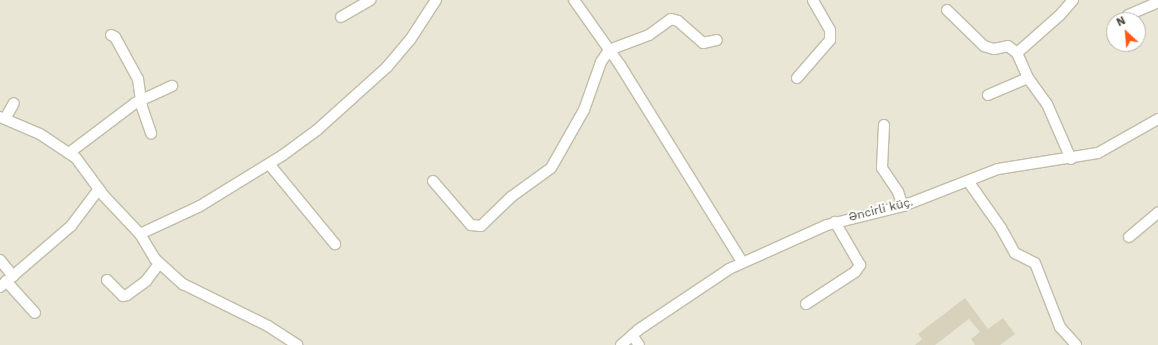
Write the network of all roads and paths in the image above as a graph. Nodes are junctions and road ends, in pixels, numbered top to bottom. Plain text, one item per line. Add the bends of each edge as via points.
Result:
1 (371, 0) edge
2 (436, 0) edge
3 (574, 0) edge
4 (813, 0) edge
5 (1073, 0) edge
6 (1158, 2) edge
7 (947, 10) dead end
8 (1135, 12) edge
9 (341, 17) dead end
10 (111, 35) dead end
11 (717, 40) dead end
12 (609, 50) junction
13 (1017, 53) junction
14 (797, 78) dead end
15 (1028, 78) junction
16 (172, 86) dead end
17 (988, 95) dead end
18 (142, 99) junction
19 (14, 103) dead end
20 (3, 118) edge
21 (1158, 119) edge
22 (884, 125) dead end
23 (151, 133) dead end
24 (69, 153) junction
25 (1071, 159) junction
26 (269, 164) junction
27 (434, 181) dead end
28 (968, 181) junction
29 (99, 189) junction
30 (903, 206) junction
31 (1158, 212) edge
32 (835, 222) junction
33 (140, 234) junction
34 (1129, 237) dead end
35 (335, 244) dead end
36 (0, 260) edge
37 (742, 262) junction
38 (159, 264) junction
39 (107, 280) dead end
40 (6, 281) edge
41 (806, 304) dead end
42 (35, 313) dead end
43 (632, 335) junction
44 (297, 345) edge
45 (621, 345) edge
46 (639, 345) edge
47 (1076, 345) edge

1 - 9 street
2 - 26 street via 410,40 387,68 317,130
3 - 12 street
4 - 14 street via 830,30 830,40
5 - 13 street
6 - 8 street
7 - 13 street via 984,46 994,49 1008,46
10 - 18 street via 115,37 138,79
11 - 12 street via 703,44 678,20 671,19 650,35
12 - 27 street via 601,62 584,110 551,168 537,181 511,197 481,226 471,226
12 - 37 street
13 - 15 street
15 - 17 street
15 - 25 street via 1047,104
16 - 18 street
18 - 23 street via 142,107
18 - 24 street
19 - 20 street
20 - 24 street via 40,134
21 - 25 street, Əncirli küç. via 1104,151
22 - 30 street via 882,168 898,192
24 - 29 street via 88,172
25 - 28 street, Əncirli küç. via 998,169
26 - 33 street via 200,206
26 - 35 street
28 - 30 street, Əncirli küç.
28 - 47 street via 1015,253 1035,263 1060,328
29 - 33 street
29 - 40 street via 71,226
30 - 32 street, Əncirli küç.
31 - 34 street
32 - 37 street, Əncirli küç.
32 - 41 street via 860,265 855,272
33 - 38 street
36 - 40 street
37 - 43 street, Əncirli küç.
38 - 39 street via 146,281 127,295 123,296
38 - 44 street via 190,288 268,326
40 - 42 street
43 - 45 street, Əncirli küç.
43 - 46 street

